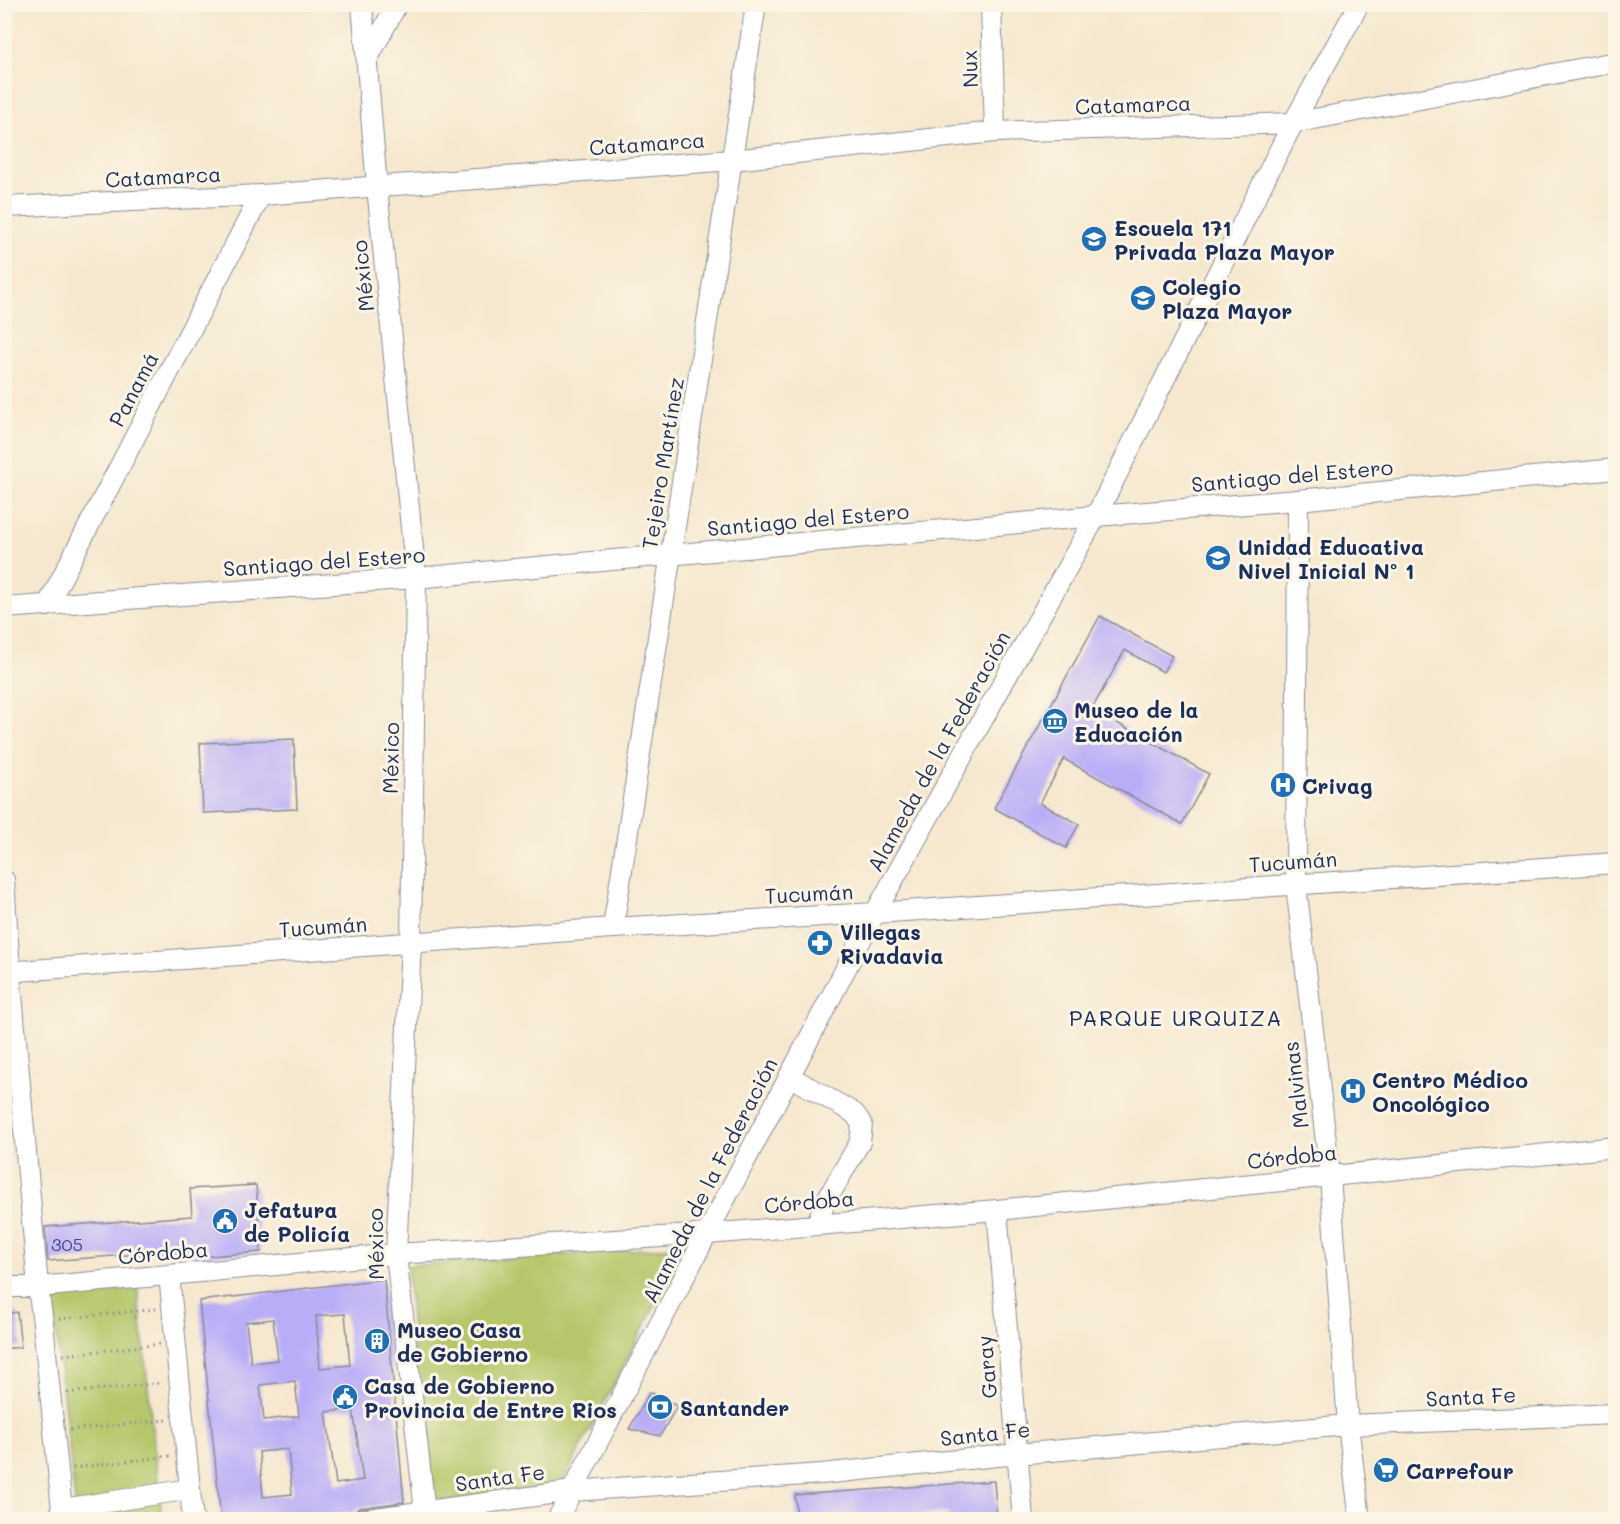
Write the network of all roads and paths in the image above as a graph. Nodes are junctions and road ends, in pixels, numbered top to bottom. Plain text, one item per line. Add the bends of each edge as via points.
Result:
1 (362, 4) edge
2 (398, 4) edge
3 (756, 4) edge
4 (992, 4) edge
5 (1359, 4) edge
6 (368, 58) junction
7 (1616, 62) edge
8 (1293, 123) junction
9 (995, 132) junction
10 (732, 160) junction
11 (377, 187) junction
12 (261, 195) junction
13 (4, 207) edge
14 (1616, 469) edge
15 (1298, 500) junction
16 (1096, 516) junction
17 (672, 555) junction
18 (416, 578) junction
19 (47, 606) junction
20 (4, 608) edge
21 (1616, 863) edge
22 (4, 880) edge
23 (1296, 885) junction
24 (875, 913) junction
25 (613, 928) junction
26 (411, 944) junction
27 (7, 972) edge
28 (789, 1076) junction
29 (1616, 1147) edge
30 (1330, 1176) junction
31 (997, 1210) junction
32 (816, 1225) junction
33 (708, 1234) junction
34 (396, 1254) junction
35 (169, 1275) junction
36 (4, 1287) edge
37 (38, 1287) junction
38 (172, 1307) junction
39 (43, 1323) junction
40 (176, 1343) junction
41 (47, 1358) junction
42 (179, 1381) junction
43 (51, 1396) junction
44 (1616, 1414) edge
45 (183, 1419) junction
46 (1347, 1425) junction
47 (53, 1434) junction
48 (186, 1454) junction
49 (1017, 1454) junction
50 (59, 1472) junction
51 (190, 1489) junction
52 (572, 1491) junction
53 (425, 1512) junction
54 (63, 1514) edge
55 (193, 1520) edge
56 (361, 1520) edge
57 (557, 1520) edge
58 (1023, 1520) edge
59 (1360, 1520) edge

1 - 6 street, México
2 - 6 street
3 - 10 street, Tejeiro Martínez
4 - 9 street, Nux
5 - 8 street, Alameda de la Federación
6 - 11 street, México
7 - 8 street, Catamarca
8 - 9 street, Catamarca
8 - 16 street, Alameda de la Federación
9 - 10 street, Catamarca
10 - 11 street, Catamarca
10 - 17 street, Tejeiro Martínez
11 - 12 street, Catamarca
11 - 18 street, México
12 - 13 street, Catamarca
12 - 19 street, Panamá
14 - 15 street, Santiago del Estero
15 - 16 street, Santiago del Estero
15 - 23 street, Malvinas
16 - 17 street, Santiago del Estero
16 - 24 street, Alameda de la Federación
17 - 18 street, Santiago del Estero
17 - 25 street, Tejeiro Martínez
18 - 19 street, Santiago del Estero
18 - 26 street, México
19 - 20 street, Santiago del Estero
21 - 23 street, Tucumán
22 - 27 street
23 - 24 street, Tucumán
23 - 30 street, Malvinas
24 - 25 street, Tucumán
24 - 28 street, Alameda de la Federación
25 - 26 street, Tucumán
26 - 27 street, Tucumán
26 - 34 street, México
27 - 37 street
28 - 32 street via 854,1113 862,1124 860,1142
28 - 33 street, Alameda de la Federación
29 - 30 street, Córdoba
30 - 31 street, Córdoba
30 - 46 street, Malvinas
31 - 32 street, Córdoba
31 - 49 street, Garay
32 - 33 street, Córdoba
33 - 34 street, Córdoba
33 - 52 street, Alameda de la Federación
34 - 35 street, Córdoba
34 - 53 street, México
35 - 37 street, Córdoba
35 - 38 street
36 - 37 street, Córdoba
37 - 39 street
38 - 39 path
38 - 40 street
39 - 41 street
40 - 41 path
40 - 42 street
41 - 43 street
42 - 43 path
42 - 45 street
43 - 47 street
44 - 46 street, Santa Fe
45 - 47 path
45 - 48 street
46 - 49 street, Santa Fe
46 - 59 street, Malvinas
47 - 50 street
48 - 50 path
48 - 51 street
49 - 52 street, Santa Fe via 821,1474
49 - 58 street, Garay
50 - 54 street
51 - 54 street
51 - 55 street
52 - 53 street, Santa Fe
52 - 57 street, Alameda de la Federación
53 - 56 street, Santa Fe

